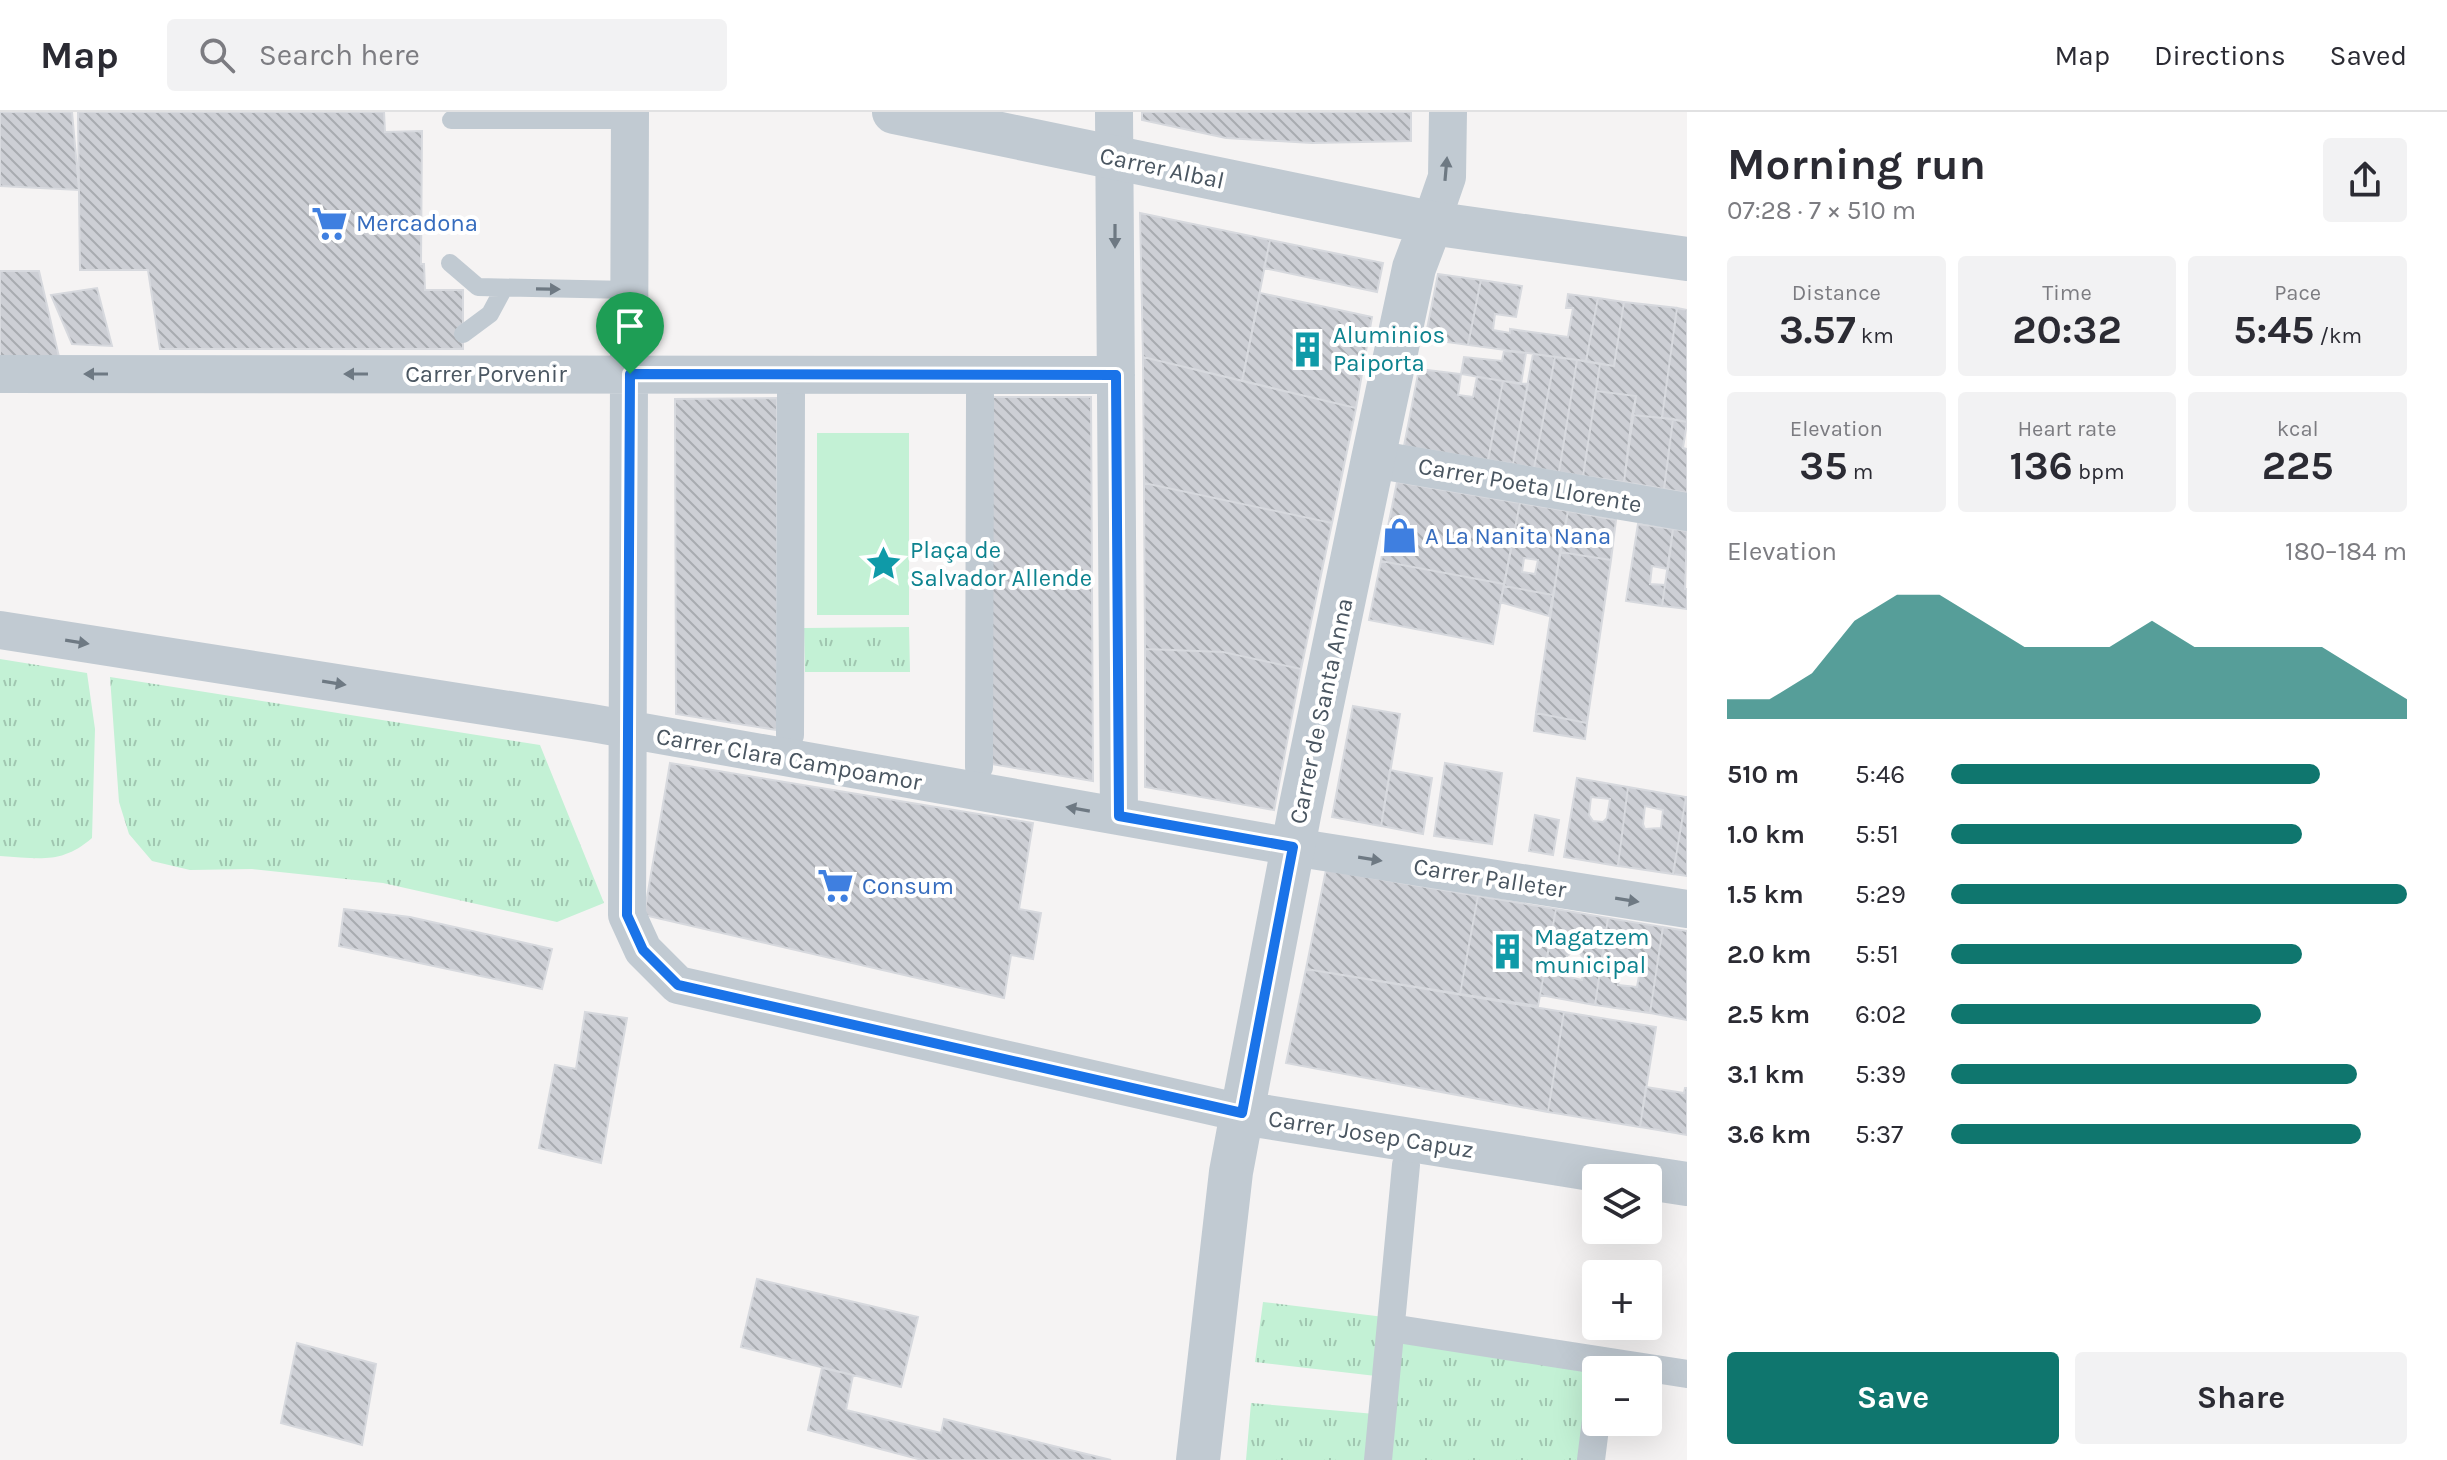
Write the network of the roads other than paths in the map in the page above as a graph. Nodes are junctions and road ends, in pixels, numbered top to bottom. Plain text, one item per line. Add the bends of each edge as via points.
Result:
1 (894, 112) edge
2 (1114, 112) edge
3 (1448, 112) edge
4 (509, 116) edge
5 (630, 116) edge
6 (451, 120) dead end
7 (1114, 158) junction
8 (1431, 223) junction
9 (1687, 259) edge
10 (450, 263) dead end
11 (504, 288) junction
12 (630, 290) junction
13 (463, 334) dead end
14 (0, 374) edge
15 (630, 374) junction
16 (1116, 375) junction
17 (791, 394) dead end
18 (980, 395) dead end
19 (1373, 459) junction
20 (1687, 512) edge
21 (0, 630) edge
22 (627, 730) junction
23 (790, 735) dead end
24 (979, 767) dead end
25 (1119, 816) junction
26 (1293, 847) junction
27 (1687, 909) edge
28 (1242, 1113) junction
29 (1406, 1165) dead end
30 (1582, 1168) edge
31 (1662, 1180) edge
32 (1687, 1184) edge
33 (1391, 1328) junction
34 (1582, 1361) edge
35 (1662, 1371) edge
36 (1687, 1374) edge
37 (1594, 1436) edge
38 (1198, 1460) edge
39 (1378, 1460) edge
40 (1591, 1460) edge

1 - 7 street, Carrer Albal
2 - 7 street
8 -> 3 street, Carrer de Santa Anna via 1447,177
4 - 5 lane
4 - 6 lane
5 - 12 street
7 - 8 street, Carrer Albal
7 -> 16 street
8 - 9 street, Carrer Albal
8 - 19 street, Carrer de Santa Anna via 1414,268
10 - 11 lane via 478,287
11 -> 12 lane
11 - 13 lane via 490,314
12 - 15 street
15 -> 14 street, Carrer Porvenir
15 - 16 street, Carrer Porvenir
15 - 22 street
16 - 25 street
17 - 23 street
18 - 24 street
19 - 20 street, Carrer Poeta Llorente
19 - 26 street, Carrer de Santa Anna
21 -> 22 street, Carrer Clara Campoamor
25 -> 22 street, Carrer Clara Campoamor
22 - 28 street, Carrer Josep Capuz via 627,915 643,950 678,985
25 - 26 street, Carrer Clara Campoamor
26 -> 27 street, Carrer Palleter
26 - 28 street, Carrer de Santa Anna
28 - 30 street, Carrer Josep Capuz
28 - 38 street, Carrer de Santa Anna
29 - 33 street
31 - 32 street, Carrer Josep Capuz
33 - 34 street
33 - 39 street
35 - 36 street
37 - 40 street

